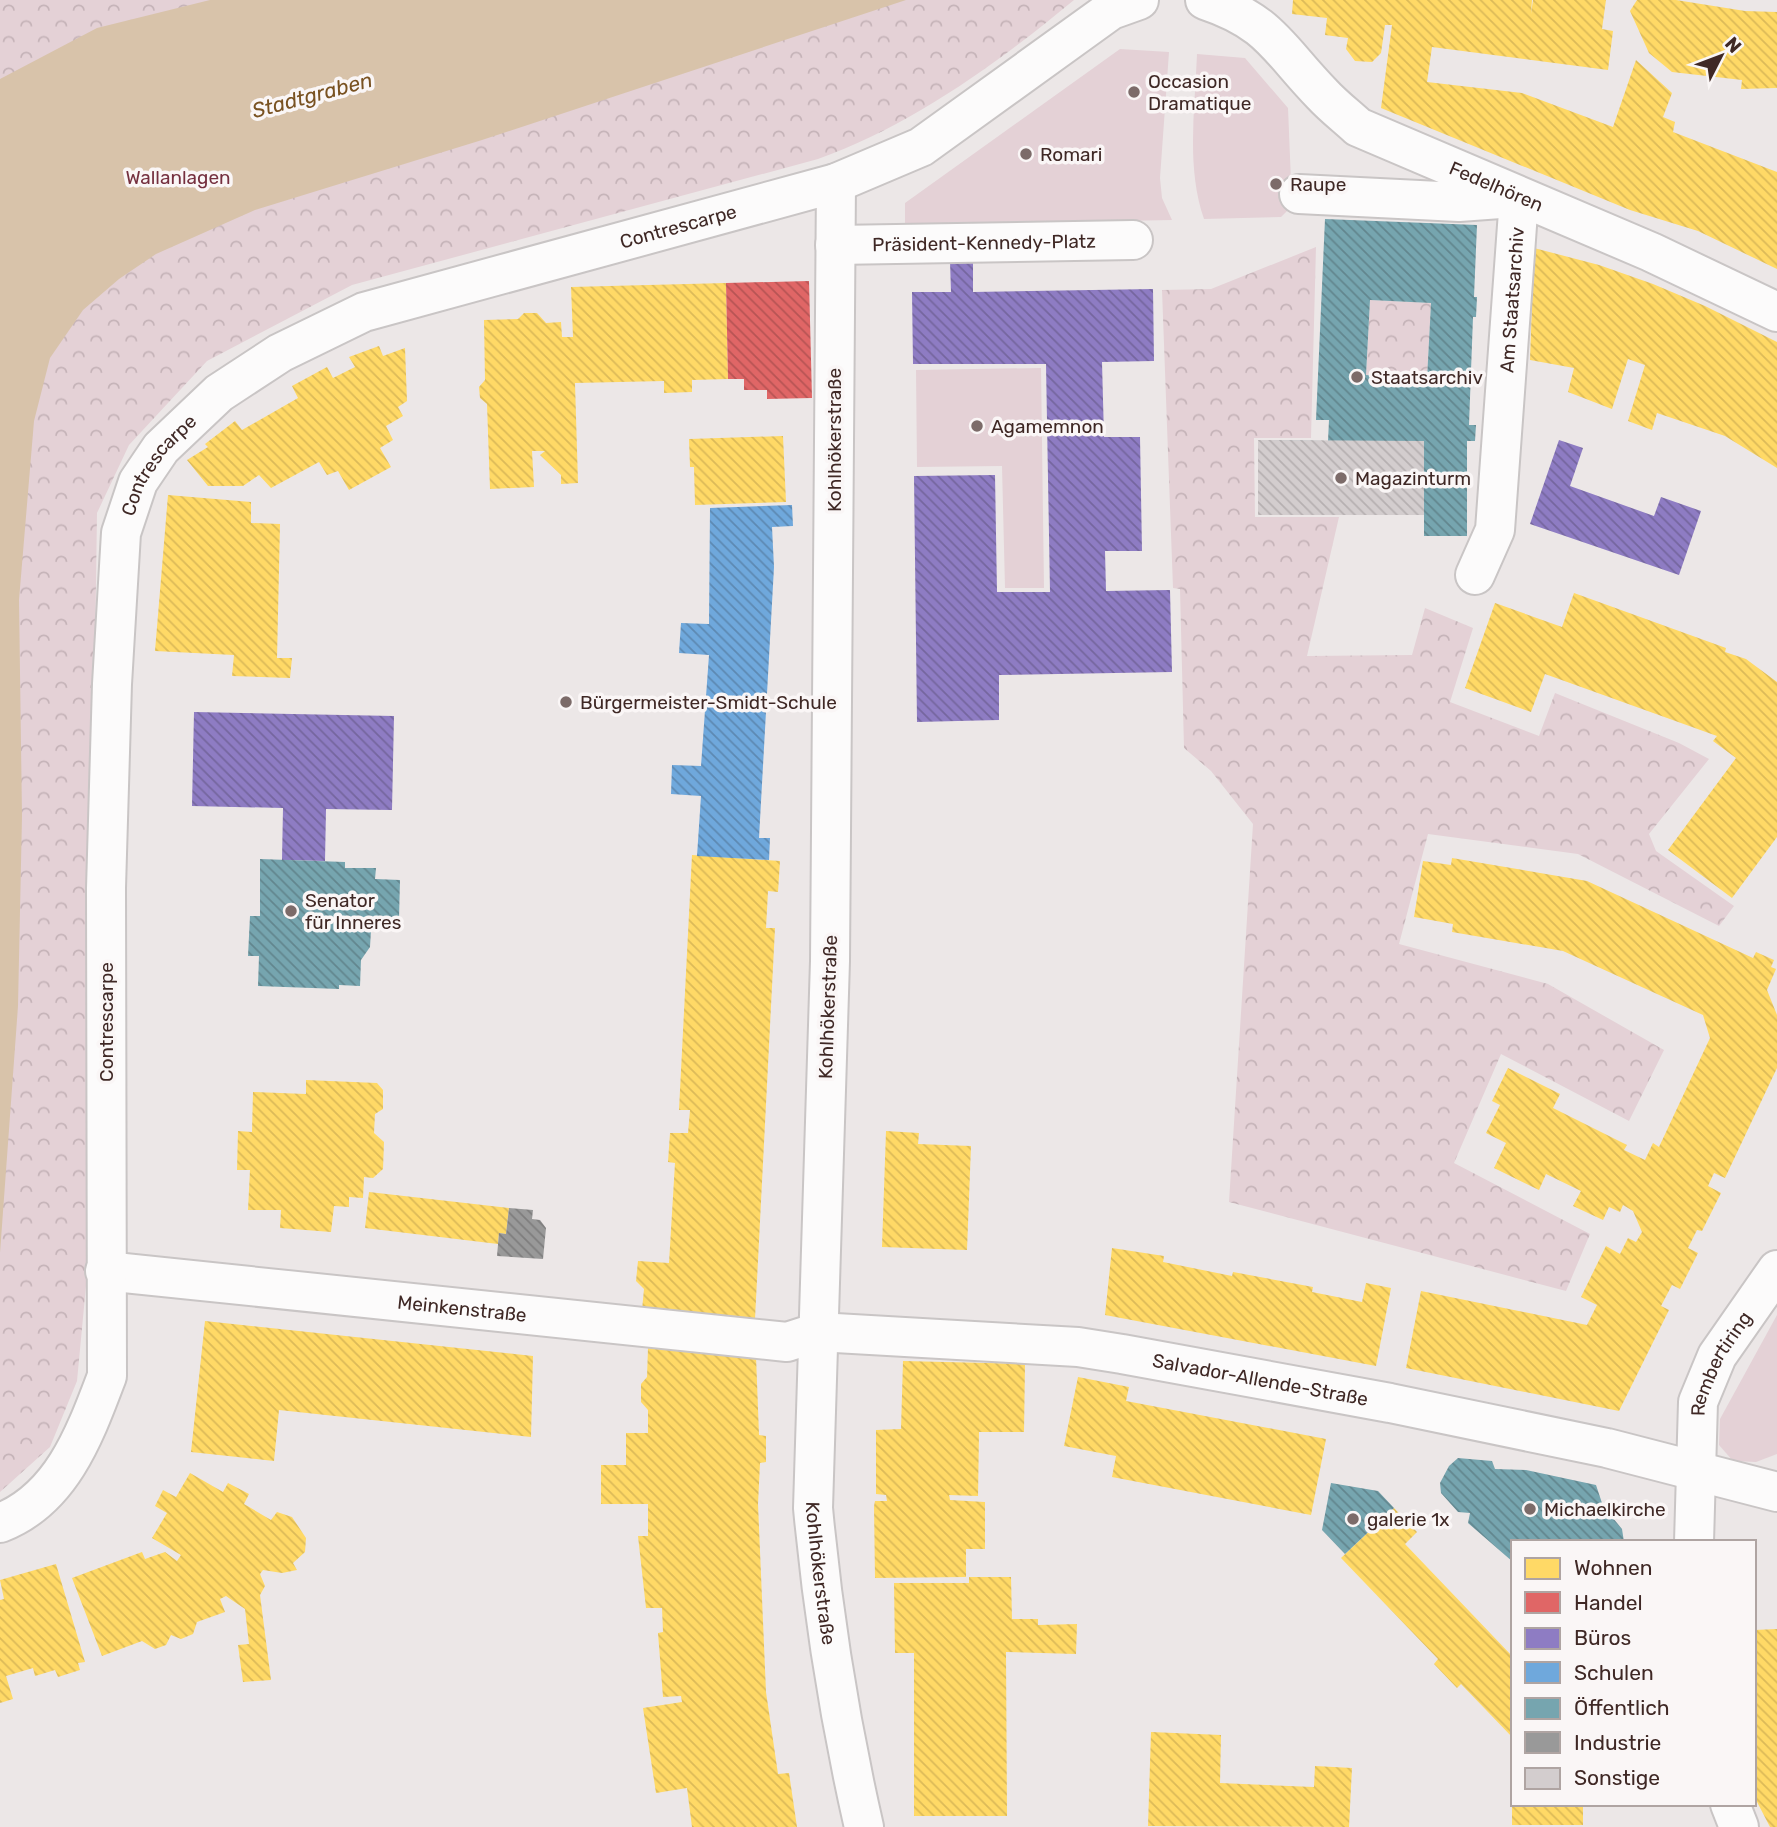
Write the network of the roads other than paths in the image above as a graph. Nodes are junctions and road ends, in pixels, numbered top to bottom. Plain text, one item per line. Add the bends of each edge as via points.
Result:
1 (1139, 0) edge
2 (1205, 0) edge
3 (1248, 8) edge
4 (836, 183) junction
5 (1299, 194) dead end
6 (1519, 198) junction
7 (1133, 240) dead end
8 (835, 245) junction
9 (1777, 312) edge
10 (1475, 575) dead end
11 (1777, 1270) edge
12 (105, 1271) junction
13 (818, 1332) junction
14 (1696, 1471) junction
15 (1777, 1492) edge
16 (0, 1522) edge
17 (1694, 1540) edge
18 (1731, 1806) edge
19 (864, 1827) edge
20 (1739, 1827) edge

1 - 4 street, Contrescarpe via 1111,10 921,147
2 - 3 street
3 - 6 street, Fedelhören via 1322,94 1358,127
4 - 8 street, Kohlhökerstraße
4 - 12 street, Contrescarpe via 364,312 280,353 219,393 161,448 138,482 121,533 111,684
5 - 6 street, Am Staatsarchiv via 1459,202
6 - 9 street, Fedelhören via 1651,252
6 - 10 street, Am Staatsarchiv via 1495,530
7 - 8 street, Präsident-Kennedy-Platz
8 - 13 street, Kohlhökerstraße via 834,720
11 - 14 street, Rembertiring via 1717,1356 1698,1402
12 - 13 street, Meinkenstraße via 787,1342
12 - 16 street, Contrescarpe via 107,1377 82,1442 45,1495
13 - 14 street, Salvador-Allende-Straße via 1077,1347 1122,1354 1414,1408
13 - 19 street, Kohlhökerstraße via 813,1508 849,1759
14 - 15 street, Salvador-Allende-Straße
14 - 17 street, Rembertiring
18 - 20 street

